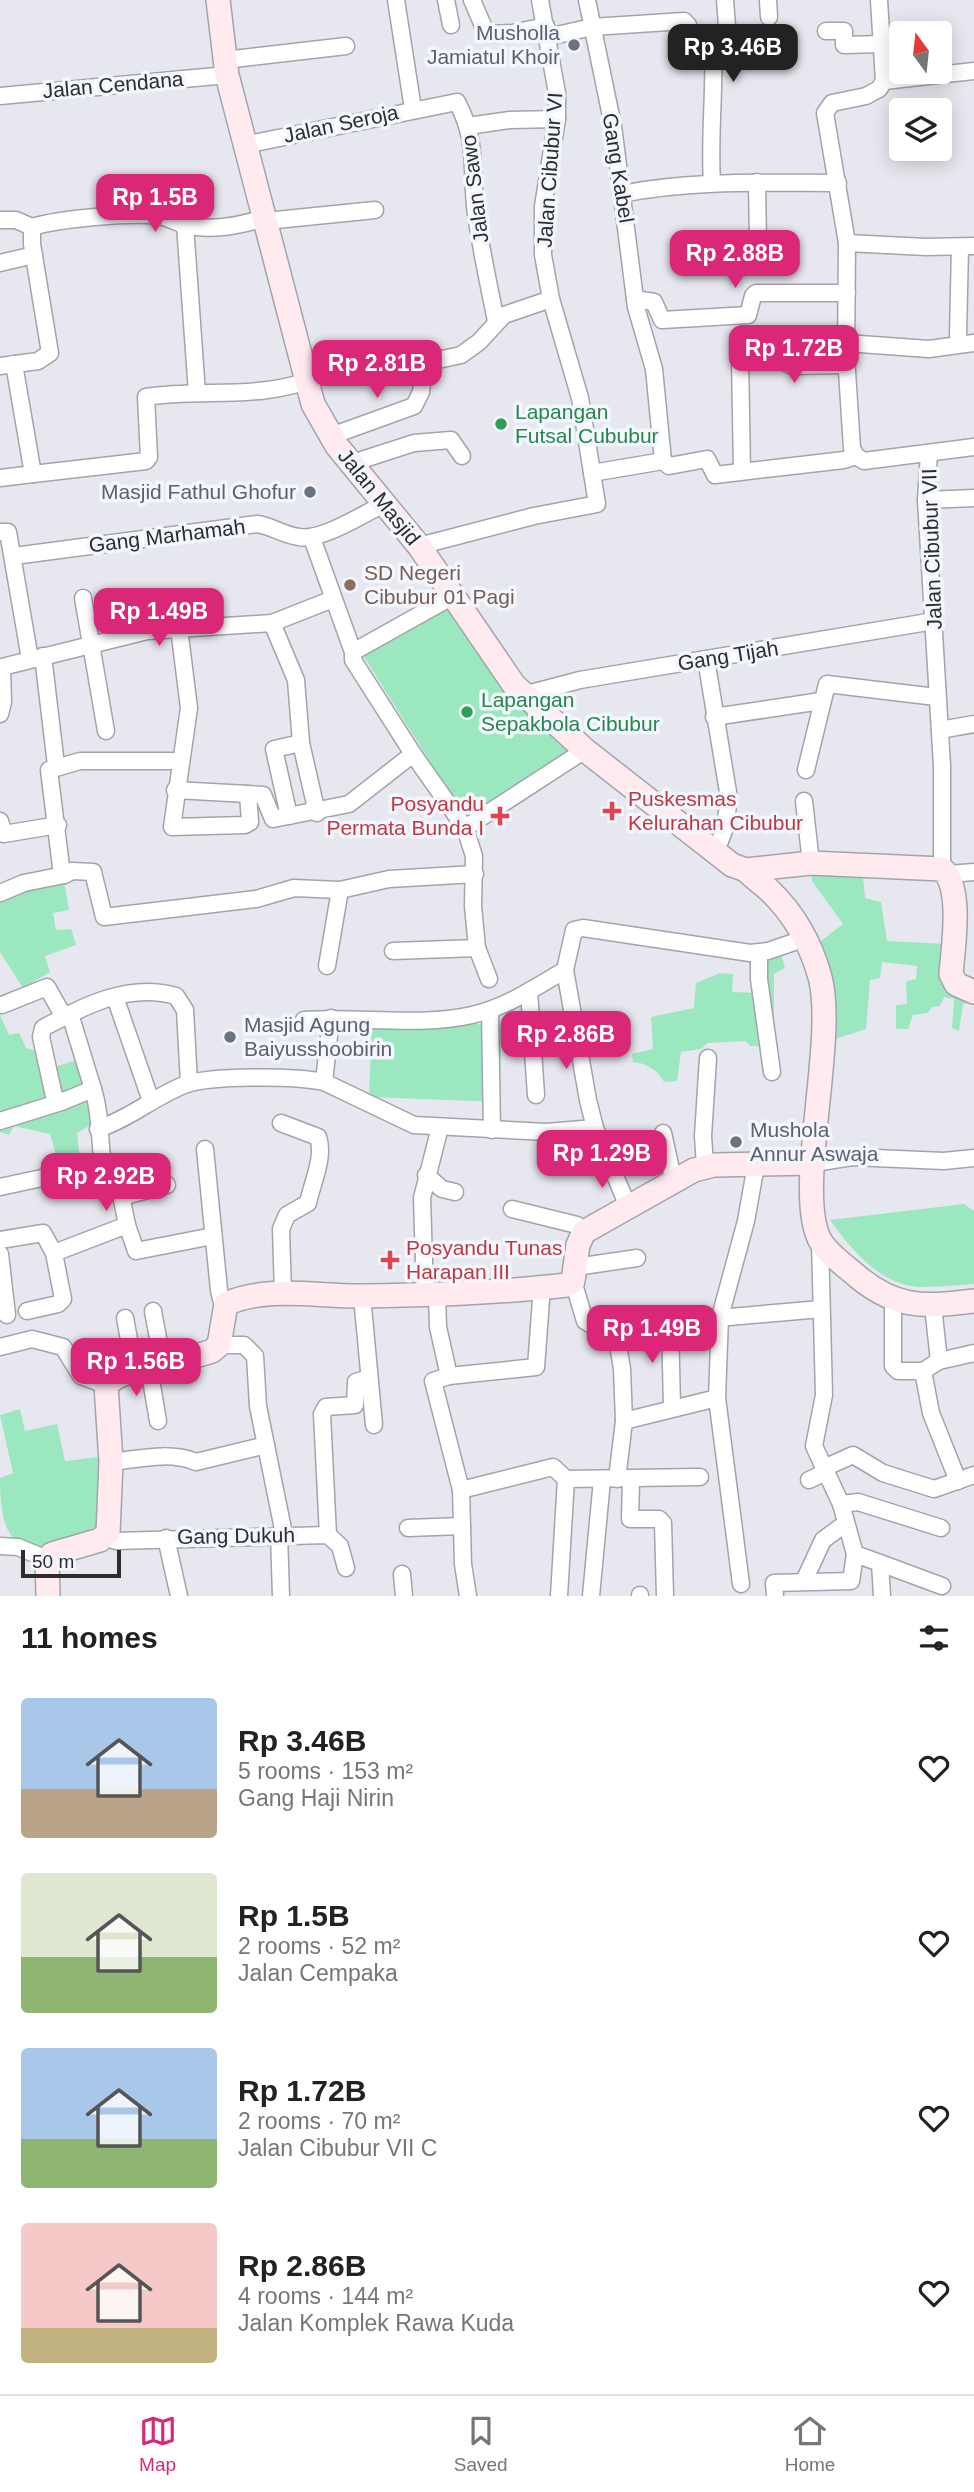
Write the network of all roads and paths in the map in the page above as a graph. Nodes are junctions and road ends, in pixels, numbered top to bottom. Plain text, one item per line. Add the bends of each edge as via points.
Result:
1 (218, 0) edge
2 (396, 0) edge
3 (465, 0) edge
4 (472, 0) edge
5 (540, 0) edge
6 (587, 0) edge
7 (725, 0) edge
8 (768, 0) edge
9 (879, 0) edge
10 (446, 2) edge
11 (769, 17) dead end
12 (451, 25) dead end
13 (592, 27) junction
14 (547, 31) junction
15 (826, 31) dead end
16 (881, 44) junction
17 (346, 46) dead end
18 (713, 46) junction
19 (226, 68) junction
20 (974, 71) edge
21 (884, 81) junction
22 (0, 96) edge
23 (413, 109) junction
24 (557, 119) junction
25 (468, 126) junction
26 (244, 145) junction
27 (757, 182) junction
28 (712, 183) junction
29 (838, 183) junction
30 (621, 194) junction
31 (375, 210) dead end
32 (0, 220) edge
33 (265, 220) junction
34 (184, 225) junction
35 (32, 227) junction
36 (848, 243) junction
37 (758, 246) dead end
38 (967, 247) edge
39 (34, 255) junction
40 (0, 263) edge
41 (847, 293) junction
42 (551, 299) junction
43 (635, 299) junction
44 (496, 321) junction
45 (958, 335) dead end
46 (846, 343) junction
47 (974, 343) edge
48 (424, 363) junction
49 (7, 365) edge
50 (846, 365) junction
51 (306, 382) junction
52 (197, 393) junction
53 (331, 436) junction
54 (974, 447) edge
55 (929, 453) junction
56 (462, 456) dead end
57 (856, 456) junction
58 (663, 461) junction
59 (352, 463) junction
60 (742, 471) junction
61 (592, 473) junction
62 (33, 474) junction
63 (0, 478) edge
64 (974, 498) edge
65 (926, 500) junction
66 (386, 503) junction
67 (0, 532) edge
68 (312, 538) junction
69 (419, 546) junction
70 (14, 556) junction
71 (453, 596) junction
72 (83, 598) dead end
73 (333, 598) junction
74 (934, 621) junction
75 (272, 623) junction
76 (179, 628) junction
77 (90, 643) junction
78 (353, 652) junction
79 (36, 657) junction
80 (706, 659) junction
81 (1, 666) edge
82 (523, 695) junction
83 (936, 697) junction
84 (821, 701) junction
85 (0, 714) edge
86 (713, 717) junction
87 (974, 724) edge
88 (940, 730) junction
89 (106, 731) dead end
90 (301, 743) junction
91 (585, 750) junction
92 (413, 754) junction
93 (181, 761) junction
94 (56, 765) junction
95 (806, 770) dead end
96 (175, 790) junction
97 (248, 794) junction
98 (804, 801) dead end
99 (317, 813) junction
100 (289, 816) junction
101 (0, 821) edge
102 (58, 825) junction
103 (465, 828) junction
104 (711, 849) junction
105 (811, 863) junction
106 (746, 870) junction
107 (945, 871) junction
108 (974, 872) edge
109 (475, 874) junction
110 (64, 875) junction
111 (340, 890) junction
112 (0, 893) edge
113 (807, 938) junction
114 (477, 948) junction
115 (393, 951) dead end
116 (759, 953) junction
117 (327, 966) dead end
118 (565, 970) junction
119 (489, 979) dead end
120 (529, 991) junction
121 (974, 992) edge
122 (115, 997) junction
123 (2, 1005) dead end
124 (490, 1010) junction
125 (67, 1016) junction
126 (331, 1018) junction
127 (304, 1020) dead end
128 (708, 1058) dead end
129 (772, 1072) dead end
130 (324, 1082) junction
131 (188, 1083) junction
132 (93, 1090) junction
133 (536, 1095) dead end
134 (151, 1101) junction
135 (61, 1102) junction
136 (0, 1121) edge
137 (281, 1123) dead end
138 (440, 1127) junction
139 (595, 1128) junction
140 (98, 1129) junction
141 (492, 1130) junction
142 (663, 1133) dead end
143 (205, 1149) dead end
144 (974, 1158) edge
145 (814, 1163) junction
146 (103, 1165) junction
147 (762, 1165) junction
148 (705, 1166) junction
149 (426, 1175) junction
150 (674, 1183) junction
151 (167, 1185) dead end
152 (0, 1187) edge
153 (455, 1192) dead end
154 (121, 1197) junction
155 (512, 1209) dead end
156 (629, 1209) junction
157 (127, 1225) junction
158 (584, 1232) junction
159 (213, 1236) junction
160 (0, 1240) edge
161 (820, 1241) junction
162 (54, 1253) junction
163 (0, 1254) edge
164 (637, 1258) dead end
165 (574, 1274) junction
166 (542, 1287) junction
167 (283, 1294) junction
168 (431, 1294) junction
169 (362, 1296) junction
170 (893, 1300) junction
171 (974, 1301) edge
172 (226, 1304) junction
173 (933, 1306) junction
174 (821, 1309) junction
175 (27, 1311) junction
176 (153, 1311) dead end
177 (3, 1316) edge
178 (720, 1317) junction
179 (125, 1318) dead end
180 (670, 1322) junction
181 (615, 1327) junction
182 (32, 1339) junction
183 (219, 1345) junction
184 (0, 1347) edge
185 (974, 1353) edge
186 (939, 1361) junction
187 (149, 1368) junction
188 (923, 1371) junction
189 (449, 1376) junction
190 (369, 1378) junction
191 (106, 1385) junction
192 (717, 1398) junction
193 (672, 1407) junction
194 (158, 1421) dead end
195 (624, 1421) junction
196 (374, 1425) dead end
197 (266, 1446) junction
198 (111, 1462) junction
199 (825, 1470) junction
200 (974, 1475) edge
201 (700, 1477) dead end
202 (566, 1479) junction
203 (617, 1480) junction
204 (809, 1480) dead end
205 (958, 1482) junction
206 (461, 1490) junction
207 (841, 1504) junction
208 (846, 1523) junction
209 (462, 1526) junction
210 (408, 1528) dead end
211 (941, 1528) dead end
212 (282, 1534) junction
213 (328, 1535) junction
214 (105, 1537) junction
215 (166, 1538) junction
216 (0, 1546) edge
217 (855, 1554) junction
218 (47, 1559) junction
219 (880, 1563) junction
220 (346, 1568) dead end
221 (402, 1574) dead end
222 (804, 1581) junction
223 (774, 1582) edge
224 (741, 1584) dead end
225 (942, 1586) dead end
226 (48, 1596) edge
227 (179, 1596) edge
228 (281, 1596) edge
229 (404, 1596) edge
230 (468, 1596) edge
231 (559, 1596) edge
232 (591, 1596) edge
233 (665, 1596) edge
234 (882, 1596) edge

1 - 19 street, Jalan Masjid
2 - 23 street, Jalan Seroja
3 - 10 street
4 - 14 street via 491,34
5 - 14 street, Jalan Cibubur VI
6 - 13 street, Gang Kabel
7 - 18 street via 727,44
8 - 11 street
9 - 16 street
10 - 12 street
13 - 14 street
13 - 18 street via 684,21 688,47
13 - 30 street, Gang Kabel via 613,126
14 - 24 street, Jalan Cibubur VI
15 - 16 street via 844,32 844,45
16 - 21 street
17 - 19 street, Jalan Cendana
18 - 28 street
19 - 22 street, Jalan Cendana
19 - 26 street, Jalan Masjid
20 - 21 street
21 - 29 street via 874,93 838,101 828,108 826,130
23 - 25 street, Jalan Sawo via 457,102
23 - 26 street, Jalan Seroja
24 - 25 street
24 - 42 street, Jalan Cibubur VI via 543,206 543,255
25 - 44 street, Jalan Sawo via 474,146 476,216
26 - 33 street, Jalan Masjid
27 - 28 street
27 - 29 street
27 - 37 street
28 - 30 street
29 - 36 street
30 - 43 street, Gang Kabel
31 - 33 street
32 - 35 street
33 - 34 street via 222,227
33 - 51 street, Jalan Masjid
34 - 35 street via 148,215
34 - 52 street
35 - 39 street
36 - 38 street
36 - 41 street
38 - 45 street
39 - 40 street
39 - 49 street via 50,353 38,361
41 - 43 street via 756,293 748,315 692,320 662,320 654,302
41 - 46 street
42 - 44 street
42 - 61 street, Jalan Cibubur VI via 580,398
43 - 58 street, Gang Kabel via 654,369
44 - 48 street via 467,351
46 - 47 street via 929,348
46 - 50 street
48 - 51 street via 319,376
48 - 53 street via 421,392 414,406
49 - 62 street
50 - 57 street
50 - 60 street via 792,366 766,352 740,359
51 - 52 street via 246,392
51 - 53 street, Jalan Masjid
52 - 62 street via 145,398 146,461
53 - 59 street, Jalan Masjid
54 - 55 street
55 - 57 street, Jalan Cibubur VII via 864,461
55 - 65 street, Jalan Cibubur VII
56 - 59 street via 451,440 433,440
57 - 60 street, Jalan Cibubur VII
58 - 60 street, Jalan Cibubur VII via 669,466 707,458 715,475
58 - 61 street
59 - 66 street, Jalan Masjid
61 - 69 street, Jalan Cibubur VI via 597,504
62 - 63 street
64 - 65 street
65 - 74 street, Jalan Cibubur VII
66 - 68 street
66 - 69 street, Jalan Masjid
67 - 70 street via 8,533
68 - 70 street, Gang Marhamah via 257,524
68 - 73 street
69 - 71 street, Jalan Masjid
70 - 79 street
71 - 78 street
71 - 82 street, Jalan Masjid
72 - 77 street
73 - 75 street
73 - 78 street
74 - 80 street, Gang Tijah
74 - 83 street, Jalan Cibubur VII
75 - 76 street
75 - 90 street via 296,680
76 - 77 street
76 - 93 street via 189,708
77 - 79 street
77 - 89 street
78 - 92 street
79 - 81 street
79 - 94 street
80 - 82 street, Gang Tijah via 580,680
80 - 86 street
81 - 85 street
82 - 91 street, Jalan Masjid
83 - 84 street via 827,684
83 - 88 street, Jalan Cibubur VII
84 - 86 street
84 - 95 street
86 - 104 street via 729,808 720,841
87 - 88 street
88 - 107 street, Jalan Cibubur VII
90 - 99 street
90 - 100 street via 274,749
91 - 103 street
91 - 104 street, Jalan Masjid
92 - 99 street via 349,804
92 - 103 street
93 - 94 street via 128,759
93 - 96 street
94 - 102 street via 48,772
96 - 97 street
96 - 97 street via 171,825 175,827 248,824
97 - 100 street via 263,795 273,819
98 - 105 street
99 - 100 street
101 - 102 street via 4,834
102 - 110 street
103 - 109 street
104 - 106 street, Jalan Masjid via 732,866
105 - 106 street
105 - 107 street
106 - 113 street, Jalan Masjid via 770,891
107 - 108 street
107 - 121 street via 955,902 951,974 956,984
109 - 111 street via 388,879
109 - 114 street
110 - 111 street via 93,872 102,914 108,918 256,899 294,888
110 - 112 street
111 - 117 street
113 - 116 street
113 - 145 street via 823,996
114 - 115 street
114 - 119 street
116 - 118 street via 583,928 574,930
116 - 129 street
118 - 120 street
118 - 139 street
120 - 124 street
120 - 133 street
122 - 125 street
122 - 131 street via 145,992 176,996 185,1010
122 - 134 street
123 - 125 street via 47,987
124 - 126 street via 441,1020
124 - 141 street
125 - 132 street
125 - 135 street via 43,1028 41,1037 51,1091
126 - 127 street
126 - 130 street
128 - 148 street
130 - 131 street via 278,1077
130 - 138 street via 414,1125
131 - 134 street
132 - 135 street
132 - 140 street via 101,1116
134 - 140 street via 117,1123
135 - 136 street
137 - 167 street via 320,1141 308,1203 287,1215 281,1229
138 - 141 street
138 - 149 street
139 - 141 street
139 - 156 street
140 - 146 street
142 - 150 street
143 - 159 street
144 - 145 street via 852,1157
145 - 147 street
145 - 161 street via 812,1206
146 - 152 street
146 - 154 street via 122,1172
147 - 148 street
147 - 178 street
148 - 150 street
149 - 153 street via 442,1189
149 - 168 street via 422,1198
150 - 156 street
151 - 154 street
154 - 157 street
155 - 158 street via 577,1225
156 - 158 street
157 - 159 street via 136,1251
157 - 162 street
158 - 165 street
159 - 172 street via 220,1299
160 - 162 street via 43,1233
161 - 170 street via 866,1285
161 - 174 street
162 - 175 street via 63,1299
163 - 177 street
164 - 165 street
165 - 166 street via 566,1285
165 - 181 street via 588,1325
166 - 168 street
166 - 189 street via 536,1367
167 - 169 street
167 - 172 street
168 - 169 street
168 - 189 street
169 - 190 street
170 - 173 street
170 - 188 street via 893,1366 898,1371
171 - 173 street
172 - 183 street
173 - 186 street
174 - 178 street
174 - 199 street via 824,1395 814,1446
175 - 177 street
175 - 182 street
176 - 187 street
178 - 180 street
178 - 192 street
179 - 187 street
180 - 181 street
180 - 193 street
181 - 195 street
182 - 184 street
182 - 191 street via 63,1347 80,1376
183 - 187 street via 203,1354
183 - 197 street via 244,1345 255,1356
185 - 186 street
186 - 188 street
187 - 191 street
187 - 194 street
188 - 205 street via 931,1413
189 - 206 street via 433,1383
190 - 196 street
190 - 213 street via 356,1382 355,1405 324,1409
191 - 198 street
192 - 193 street
192 - 224 street
193 - 195 street
195 - 203 street
197 - 198 street via 196,1462 163,1456
197 - 212 street
198 - 214 street
199 - 204 street
199 - 205 street via 853,1455 883,1473 934,1489
199 - 207 street
200 - 205 street
201 - 203 street
202 - 203 street
202 - 206 street via 553,1467
202 - 231 street
203 - 232 street
203 - 233 street via 630,1519 663,1523
206 - 209 street
207 - 208 street
207 - 211 street via 858,1502
208 - 217 street
208 - 222 street via 824,1540
209 - 210 street
209 - 230 street
212 - 213 street, Gang Dukuh
212 - 215 street, Gang Dukuh
212 - 228 street
213 - 220 street via 340,1546
214 - 215 street, Gang Dukuh via 116,1541
214 - 218 street
215 - 227 street
216 - 218 street via 18,1547
217 - 219 street
217 - 222 street via 851,1581
218 - 226 street
219 - 225 street
219 - 234 street
221 - 229 street
222 - 223 street

